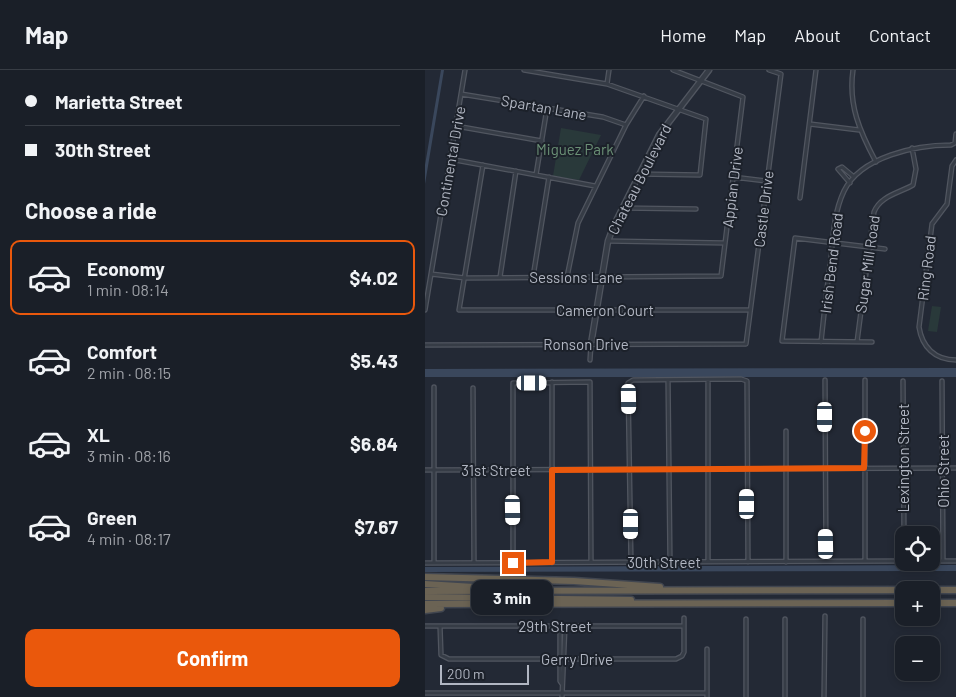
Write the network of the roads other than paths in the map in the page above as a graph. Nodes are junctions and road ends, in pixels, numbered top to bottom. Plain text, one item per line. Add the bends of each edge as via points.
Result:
1 (465, 70) edge
2 (524, 70) edge
3 (609, 70) edge
4 (673, 70) edge
5 (709, 70) edge
6 (769, 70) edge
7 (816, 70) edge
8 (853, 70) edge
9 (702, 80) junction
10 (607, 84) junction
11 (461, 94) junction
12 (644, 96) junction
13 (547, 108) junction
14 (679, 108) junction
15 (810, 124) junction
16 (626, 125) junction
17 (456, 126) junction
18 (859, 130) junction
19 (956, 134) edge
20 (542, 141) junction
21 (955, 144) edge
22 (913, 148) junction
23 (450, 159) junction
24 (956, 160) edge
25 (876, 162) junction
26 (483, 165) junction
27 (516, 171) junction
28 (639, 174) junction
29 (536, 175) junction
30 (549, 177) junction
31 (733, 177) junction
32 (854, 177) junction
33 (766, 181) junction
34 (850, 183) junction
35 (595, 186) junction
36 (800, 198) dead end
37 (623, 208) junction
38 (696, 209) dead end
39 (608, 241) junction
40 (832, 242) junction
41 (725, 243) junction
42 (869, 246) junction
43 (885, 248) dead end
44 (431, 274) junction
45 (602, 276) junction
46 (721, 276) joint
47 (499, 277) junction
48 (533, 277) junction
49 (567, 277) junction
50 (465, 278) junction
51 (425, 310) edge
52 (597, 310) junction
53 (750, 310) junction
54 (821, 342) junction
55 (857, 342) junction
56 (872, 342) dead end
57 (591, 344) junction
58 (746, 344) joint
59 (425, 345) edge
60 (590, 360) dead end
61 (956, 360) edge
62 (669, 380) junction
63 (825, 380) dead end
64 (865, 380) dead end
65 (708, 381) junction
66 (903, 381) dead end
67 (942, 381) dead end
68 (551, 382) junction
69 (434, 387) dead end
70 (473, 388) dead end
71 (786, 432) dead end
72 (825, 468) junction
73 (864, 468) junction
74 (903, 468) junction
75 (943, 468) junction
76 (956, 468) edge
77 (669, 469) junction
78 (708, 469) junction
79 (747, 469) junction
80 (786, 469) junction
81 (425, 470) edge
82 (434, 470) junction
83 (474, 470) junction
84 (513, 470) junction
85 (552, 470) junction
86 (591, 470) junction
87 (630, 470) junction
88 (904, 526) edge
89 (895, 561) edge
90 (943, 561) joint
91 (956, 561) edge
92 (552, 562) junction
93 (591, 562) junction
94 (631, 562) junction
95 (670, 562) junction
96 (708, 562) junction
97 (748, 562) junction
98 (786, 562) junction
99 (826, 562) junction
100 (865, 562) junction
101 (425, 563) edge
102 (434, 563) junction
103 (474, 563) junction
104 (513, 563) junction
105 (425, 577) edge
106 (425, 584) edge
107 (502, 590) junction
108 (956, 590) edge
109 (425, 591) edge
110 (691, 591) junction
111 (425, 597) edge
112 (684, 603) junction
113 (895, 603) edge
114 (940, 603) edge
115 (956, 603) edge
116 (425, 604) edge
117 (461, 605) junction
118 (425, 610) edge
119 (825, 616) dead end
120 (684, 618) dead end
121 (746, 619) dead end
122 (785, 619) dead end
123 (863, 619) dead end
124 (425, 626) edge
125 (441, 626) junction
126 (560, 626) junction
127 (565, 626) junction
128 (684, 626) junction
129 (707, 649) dead end
130 (560, 659) junction
131 (565, 659) junction
132 (562, 685) junction
133 (425, 693) edge
134 (562, 695) edge
135 (707, 695) edge
136 (746, 697) edge
137 (785, 697) edge
138 (825, 697) edge
139 (863, 697) edge

1 - 11 street, Continental Drive
2 - 10 street
3 - 10 street
4 - 9 street
5 - 9 street, Chateau Boulevard
6 - 33 street, Castle Drive via 781,74
7 - 15 street
8 - 18 street via 852,100
9 - 14 street, Chateau Boulevard
9 - 31 street, Appian Drive via 743,97
10 - 12 street
11 - 13 street, Spartan Lane
11 - 17 street, Continental Drive
12 - 14 street
12 - 16 street
13 - 16 street, Spartan Lane via 603,117
13 - 20 street
14 - 28 street, Chateau Boulevard via 659,135
14 - 28 street via 706,119 700,175
15 - 18 street
15 - 36 street
16 - 35 street
17 - 20 street
17 - 23 street, Continental Drive
18 - 25 street
19 - 21 street
20 - 29 street
21 - 22 street, Irish Bend Road
22 - 25 street, Irish Bend Road
22 - 42 street, Sugar Mill Road via 913,185 888,196 876,208
23 - 26 street
23 - 44 street, Continental Drive
24 - 61 street, Ring Road via 952,166 946,208 932,224 919,327 930,352 944,359
25 - 32 street, Irish Bend Road
26 - 27 street
26 - 50 street
27 - 29 street
27 - 47 street
28 - 37 street, Chateau Boulevard
29 - 30 street
30 - 35 street
30 - 48 street
31 - 33 street
31 - 41 street, Appian Drive
32 - 34 street, Irish Bend Road
32 - 34 street via 843,168 838,170
33 - 53 street, Castle Drive
34 - 40 street, Irish Bend Road via 836,211
35 - 49 street via 577,223
37 - 38 street
37 - 39 street, Chateau Boulevard
39 - 41 street
39 - 45 street, Chateau Boulevard
40 - 42 street
40 - 54 street, Irish Bend Road
40 - 54 street via 795,238 783,341
41 - 46 street, Appian Drive
42 - 43 street
42 - 55 street, Sugar Mill Road
44 - 50 street, Sessions Lane
44 - 51 street, Continental Drive
45 - 46 street, Sessions Lane
45 - 49 street, Sessions Lane
45 - 52 street, Chateau Boulevard
47 - 48 street, Sessions Lane
47 - 50 street, Sessions Lane
48 - 49 street, Sessions Lane
50 - 52 street, Cameron Court via 459,310
52 - 53 street, Cameron Court
52 - 57 street, Chateau Boulevard
53 - 58 street, Castle Drive
54 - 55 street
55 - 56 street
57 - 58 street, Ronson Drive
57 - 59 street, Ronson Drive
57 - 60 street, Chateau Boulevard
62 - 65 street
62 - 77 street
62 - 87 street via 633,380 628,383
63 - 72 street
64 - 73 street
65 - 78 street
65 - 79 street via 747,381
66 - 74 street, Lexington Street
67 - 75 street, Ohio Street
68 - 84 street via 513,383
68 - 85 street
68 - 86 street via 590,382
69 - 82 street
70 - 83 street
71 - 80 street
72 - 73 street, 31st Street
72 - 80 street, 31st Street
72 - 99 street
73 - 74 street, 31st Street
73 - 100 street
74 - 75 street, 31st Street
74 - 88 street, Lexington Street
75 - 76 street, 31st Street
75 - 90 street, Ohio Street
77 - 78 street, 31st Street
77 - 87 street, 31st Street
77 - 95 street
78 - 79 street, 31st Street
78 - 96 street
79 - 80 street, 31st Street
79 - 97 street
80 - 98 street
81 - 82 street, 31st Street
82 - 83 street, 31st Street
82 - 102 street
83 - 84 street, 31st Street
83 - 103 street
84 - 85 street, 31st Street
84 - 104 street
85 - 86 street, 31st Street
85 - 92 street
86 - 87 street, 31st Street
86 - 93 street
87 - 94 street
89 - 100 street, 30th Street
90 - 91 street
92 - 93 street, 30th Street
92 - 104 street, 30th Street
93 - 94 street, 30th Street
94 - 95 street, 30th Street
95 - 96 street, 30th Street
96 - 97 street, 30th Street
97 - 98 street, 30th Street
98 - 99 street, 30th Street
99 - 100 street, 30th Street
101 - 102 street, 30th Street
102 - 103 street, 30th Street
103 - 104 street, 30th Street
105 - 110 highway via 622,583
106 - 107 highway
107 - 109 highway
107 - 110 highway
108 - 110 highway
111 - 112 highway
112 - 113 highway
112 - 117 highway
114 - 115 highway
116 - 117 highway
117 - 118 highway
119 - 138 street
120 - 128 street
121 - 136 street
122 - 137 street
123 - 139 street
124 - 125 street, 29th Street
125 - 126 street, 29th Street
125 - 130 street, Gerry Drive via 443,658
126 - 127 street, 29th Street
126 - 130 street
127 - 128 street, 29th Street
127 - 131 street
128 - 131 street, Gerry Drive via 684,652 676,659
129 - 135 street
130 - 131 street, Gerry Drive
130 - 132 street
131 - 132 street
132 - 134 street
133 - 134 street
134 - 135 street

